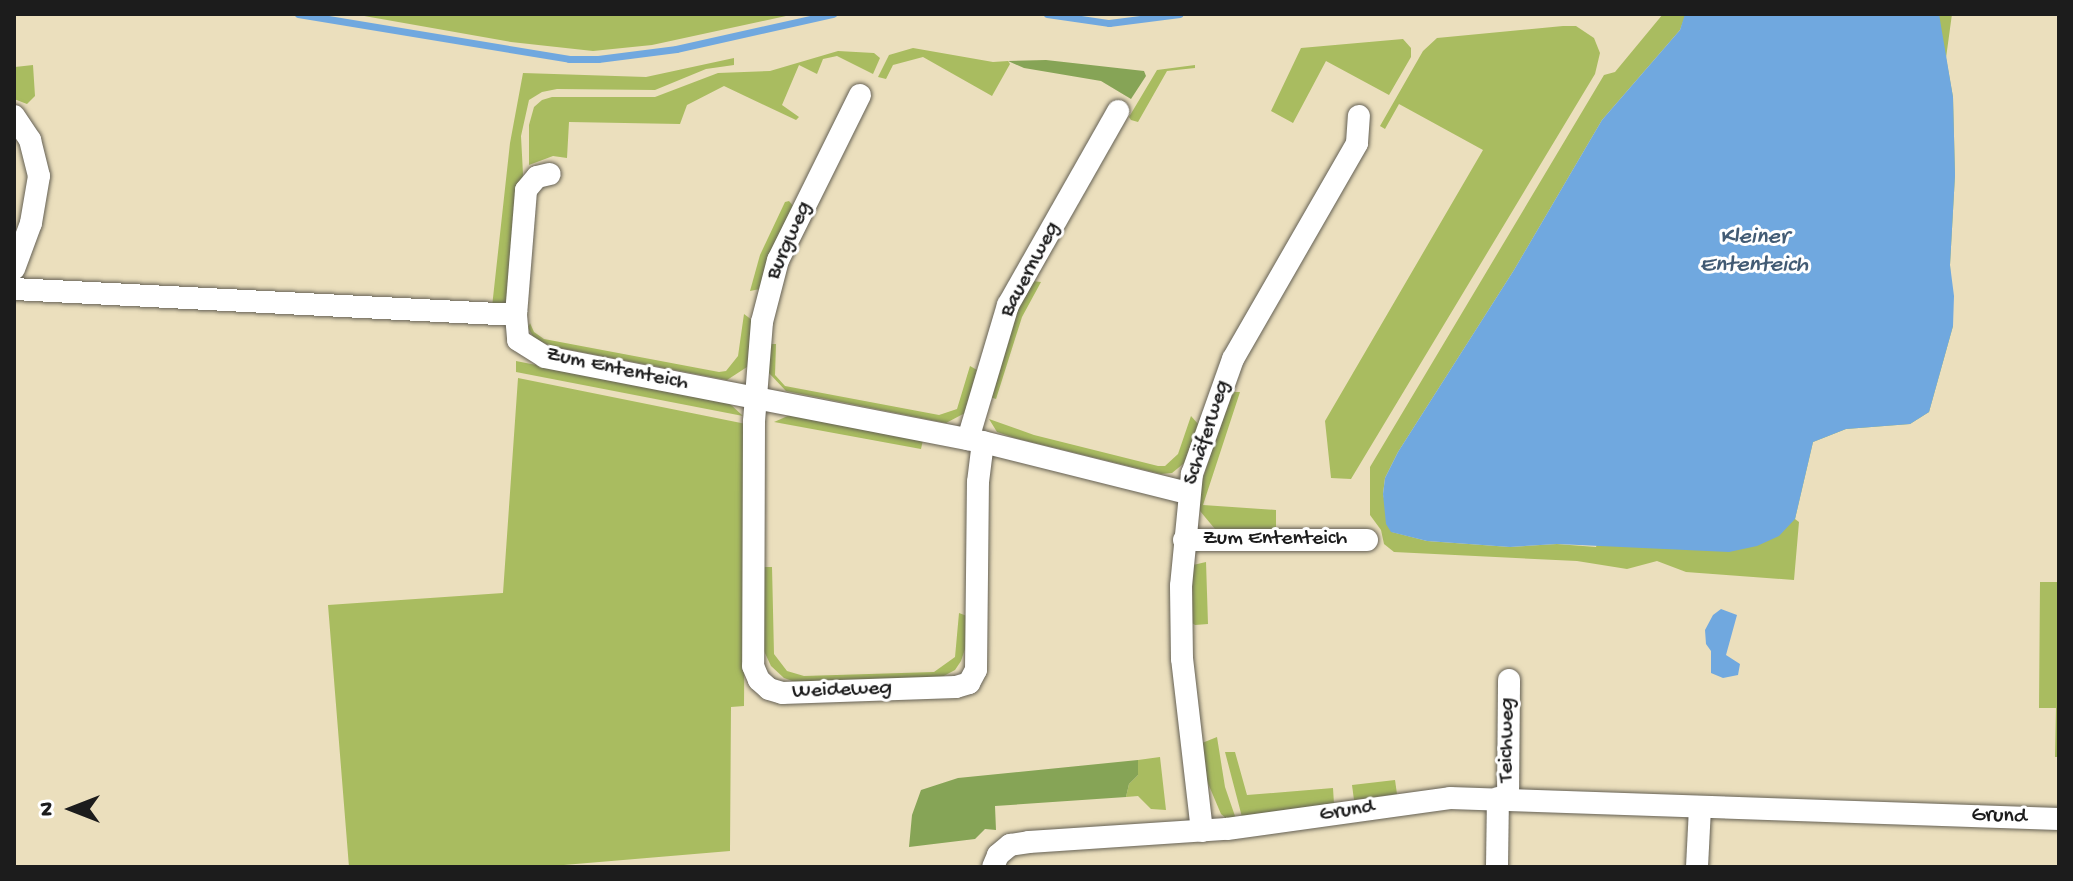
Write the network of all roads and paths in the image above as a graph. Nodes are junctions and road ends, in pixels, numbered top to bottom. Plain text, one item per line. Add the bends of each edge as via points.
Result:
1 (860, 95) dead end
2 (1118, 111) dead end
3 (14, 116) edge
4 (1359, 116) dead end
5 (550, 174) dead end
6 (14, 269) edge
7 (14, 289) edge
8 (516, 315) junction
9 (756, 398) junction
10 (976, 441) junction
11 (1188, 493) junction
12 (1184, 540) junction
13 (1367, 540) dead end
14 (1509, 680) dead end
15 (1503, 799) junction
16 (1700, 807) junction
17 (2059, 819) edge
18 (1202, 831) junction
19 (996, 861) edge
20 (1497, 867) edge
21 (1697, 867) edge

1 - 9 street, Burgweg via 778,260 762,322
2 - 10 street, Bauernweg via 1012,297
3 - 6 street via 30,140 39,176 31,223
4 - 11 street, Schäferweg via 1357,143 1233,359
5 - 8 street via 537,177 526,190
7 - 8 street
8 - 9 street, Zum Ententeich via 518,340 545,357
9 - 10 street, Zum Ententeich
9 - 10 street, Weideweg via 753,666 759,680 782,693 969,683 976,670
10 - 11 street, Zum Ententeich
11 - 12 street, Schäferweg
12 - 13 street, Zum Ententeich
12 - 18 street, Schäferweg via 1182,659
14 - 15 street, Teichweg
15 - 16 street, Grund
15 - 18 street, Grund via 1425,800
15 - 20 street, Teichweg
16 - 17 street, Grund
16 - 21 street
18 - 19 street, Grund via 1029,842 1010,845

